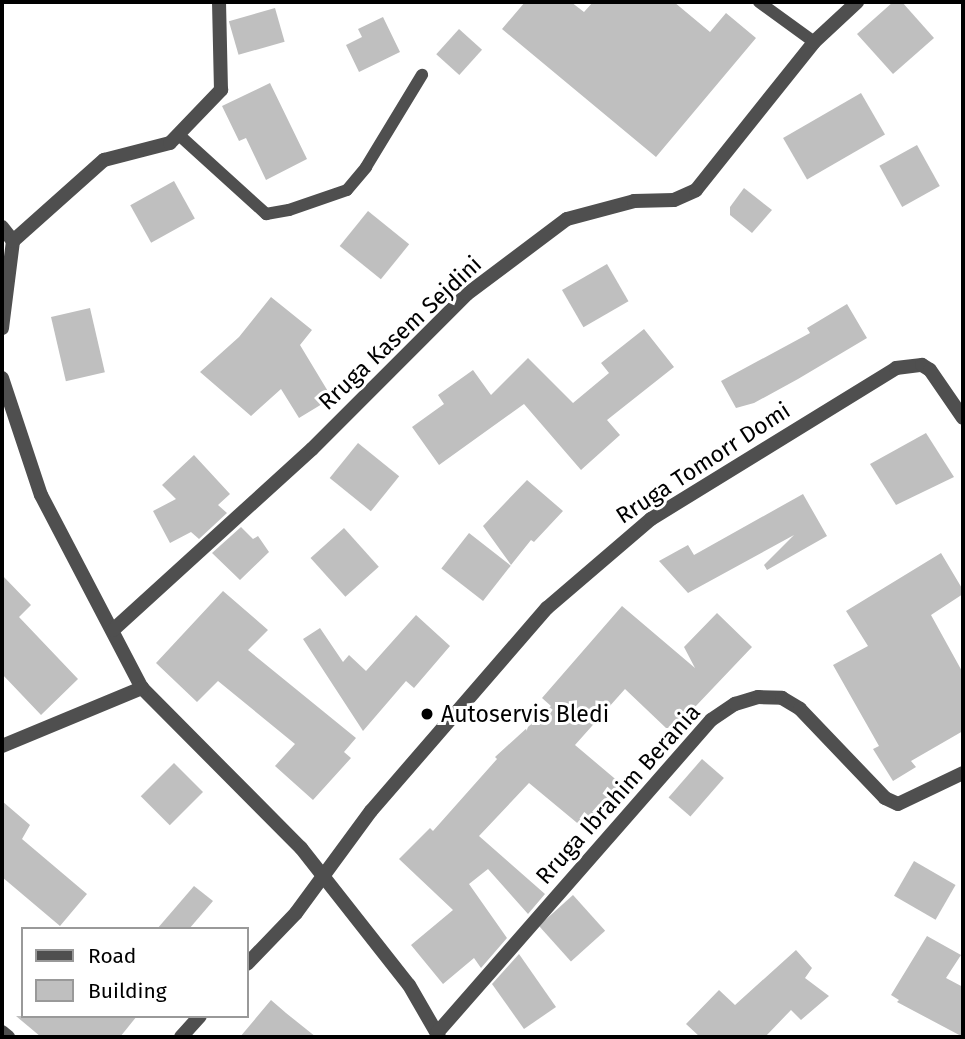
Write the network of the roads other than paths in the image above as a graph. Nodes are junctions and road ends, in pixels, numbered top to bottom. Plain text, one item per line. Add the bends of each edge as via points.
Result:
1 (219, 2) edge
2 (759, 2) edge
3 (857, 2) edge
4 (814, 42) junction
5 (422, 75) dead end
6 (179, 135) junction
7 (2, 227) edge
8 (13, 241) junction
9 (2, 328) edge
10 (2, 378) edge
11 (963, 418) edge
12 (113, 630) junction
13 (142, 688) junction
14 (2, 746) edge
15 (963, 773) edge
16 (322, 875) junction
17 (248, 963) edge
18 (198, 1018) edge
19 (2, 1032) edge
20 (438, 1035) edge
21 (8, 1037) edge
22 (181, 1037) edge

1 - 6 street via 221,90
2 - 4 lane
3 - 4 street, Rruga Kasem Sejdini
4 - 12 street, Rruga Kasem Sejdini via 696,190 674,200 634,201 567,219 478,286 312,449
5 - 6 lane via 347,190 289,210 266,214
6 - 8 street via 170,143 104,160
7 - 8 street
8 - 9 street
10 - 12 street via 41,495
11 - 16 street, Rruga Tomorr Domi via 930,370 922,365 896,368 651,519 547,608 455,710
12 - 13 street
13 - 14 street
13 - 16 street via 301,848
15 - 20 street, Rruga Ibrahim Berania via 898,804 885,798 800,709 782,698 758,697 735,704 711,720
16 - 17 street via 296,913
16 - 20 street via 409,985
18 - 22 street
19 - 21 street

